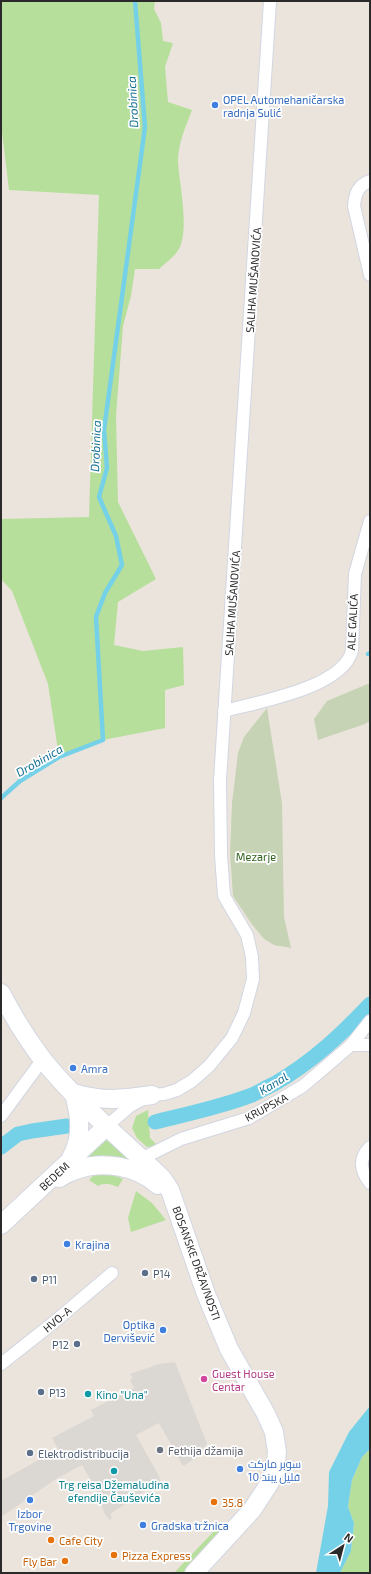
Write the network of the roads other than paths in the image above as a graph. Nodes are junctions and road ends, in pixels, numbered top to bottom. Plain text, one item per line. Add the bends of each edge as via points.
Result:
1 (270, 1) edge
2 (370, 181) edge
3 (370, 275) edge
4 (370, 521) edge
5 (224, 711) junction
6 (1, 993) edge
7 (370, 1022) edge
8 (351, 1045) junction
9 (370, 1045) edge
10 (43, 1059) junction
11 (73, 1093) junction
12 (152, 1095) junction
13 (1, 1116) edge
14 (107, 1126) junction
15 (370, 1147) edge
16 (68, 1163) junction
17 (135, 1163) junction
18 (370, 1183) edge
19 (46, 1185) junction
20 (1, 1225) edge
21 (112, 1273) dead end
22 (1, 1364) edge
23 (194, 1573) edge

1 - 5 street, SALIHA MUŠANOVIĆA
2 - 3 street via 358,190 354,206
4 - 5 street, ALE GALIĆA via 355,574 352,651 345,665 316,684 291,694
5 - 12 street, SALIHA MUŠANOVIĆA via 220,780 224,896 247,934 252,957 253,979 250,996 232,1038 209,1066 177,1090
6 - 10 main road, BOSANSKE DRŽAVNOSTI
7 - 8 street, KRUPSKA
8 - 9 street
8 - 17 street, KRUPSKA via 303,1086 249,1118 181,1139
10 - 11 main road, BOSANSKE DRŽAVNOSTI
10 - 13 street
11 - 12 main road via 104,1100
11 - 14 main road, BOSANSKE DRŽAVNOSTI
11 - 16 main road via 80,1127 76,1148
12 - 14 street, SALIHA MUŠANOVIĆA via 130,1106
14 - 16 main road, BEDEM
14 - 17 main road, BOSANSKE DRŽAVNOSTI
15 - 18 street via 361,1160 362,1170
16 - 19 main road, BEDEM
17 - 19 main road via 76,1169
17 - 23 main road, BOSANSKE DRŽAVNOSTI via 162,1178 170,1190 206,1294 229,1349 266,1414 274,1432 277,1452 275,1472 252,1510
19 - 20 main road, BEDEM
21 - 22 street, HVO-A

